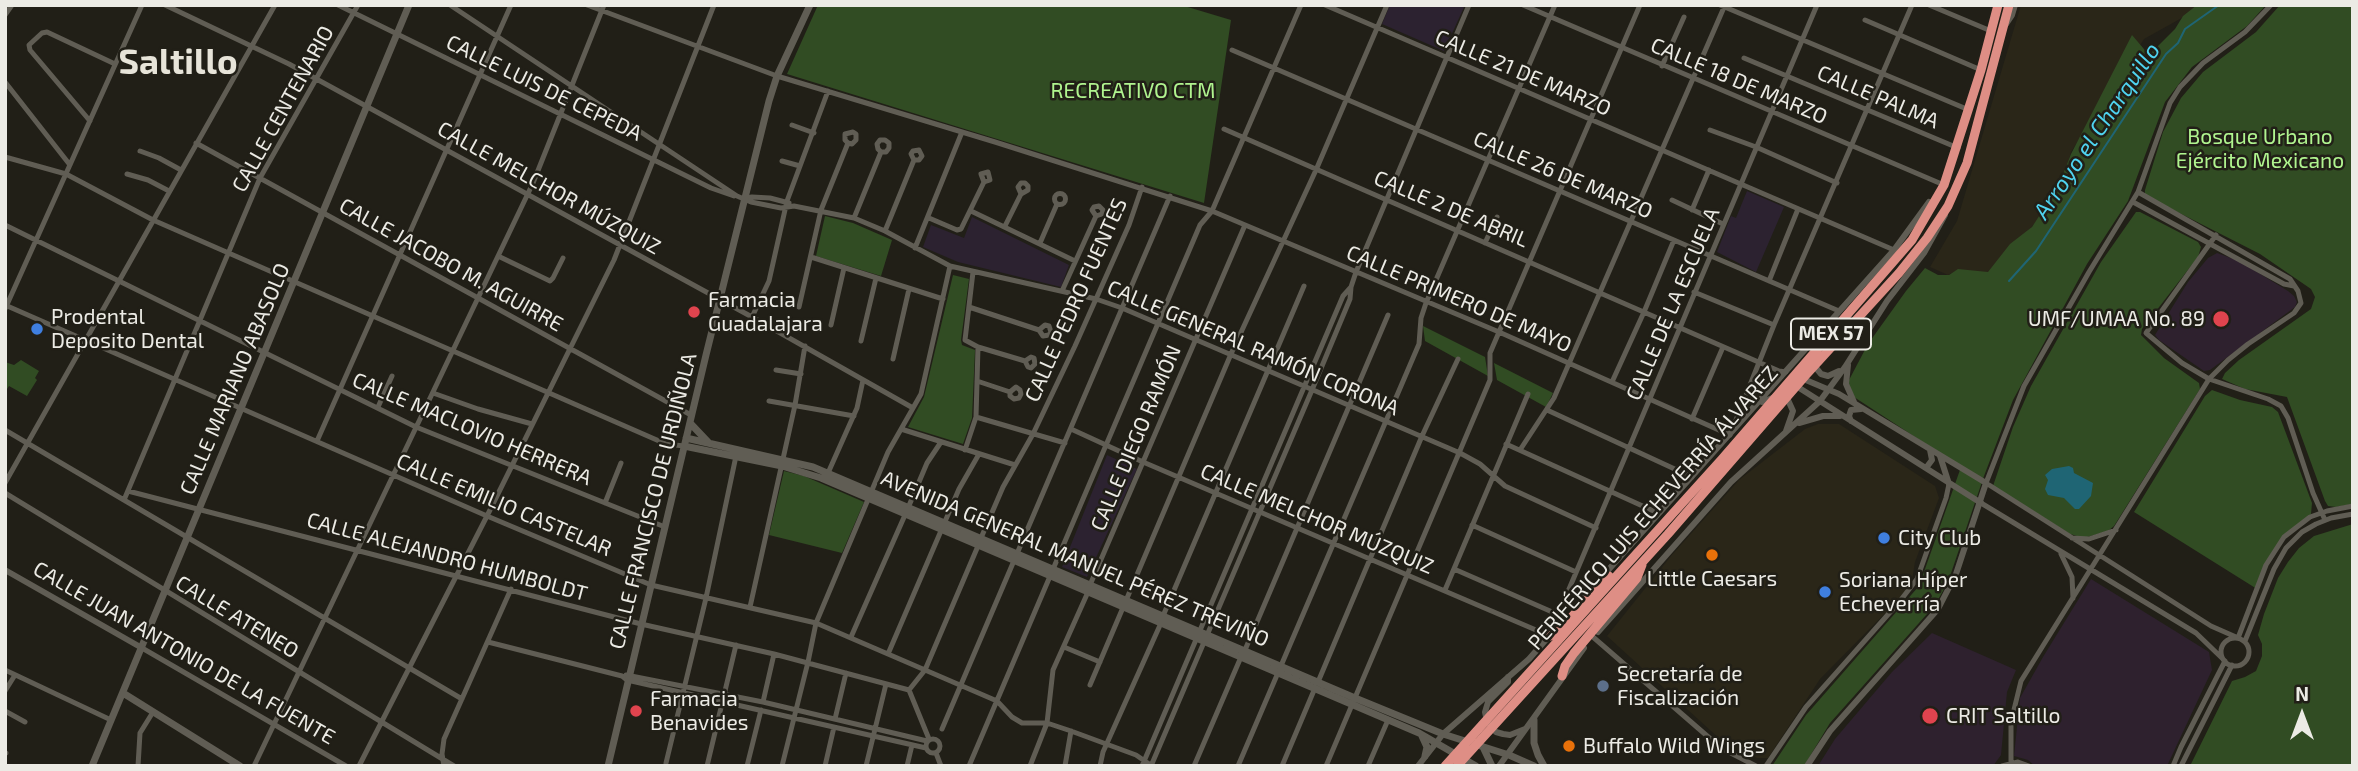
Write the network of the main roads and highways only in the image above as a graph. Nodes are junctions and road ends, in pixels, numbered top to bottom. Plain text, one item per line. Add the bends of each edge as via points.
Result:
1 (410, 5) edge
2 (810, 5) edge
3 (1998, 5) edge
4 (2009, 5) edge
5 (691, 419) junction
6 (685, 442) junction
7 (709, 443) junction
8 (1725, 461) junction
9 (783, 463) junction
10 (869, 496) junction
11 (1653, 536) junction
12 (1642, 562) junction
13 (1627, 571) junction
14 (1550, 636) road end
15 (1562, 676) road end
16 (123, 693) junction
17 (1353, 701) junction
18 (1532, 723) road end
19 (1419, 733) junction
20 (1483, 747) junction
21 (1425, 756) road end
22 (92, 766) edge
23 (240, 766) edge
24 (608, 766) edge
25 (1445, 766) edge
26 (1457, 766) edge
27 (1476, 766) edge
28 (1492, 766) edge
29 (1534, 766) edge
30 (1544, 766) edge

1 - 16 main road, CALLE MARIANO ABASOLO
2 - 5 main road, CALLE FRANCISCO DE URDIÑOLA via 777,76 740,197
3 - 8 highway, PERIFÉRICO LUIS ECHEVERRÍA ÁLVAREZ / MEX 57 via 1958,148 1935,205 1897,259 1788,381
4 - 8 highway, PERIFÉRICO LUIS ECHEVERRÍA ÁLVAREZ / MEX 57 via 1967,163 1948,206 1899,273
5 - 6 main road, CALLE FRANCISCO DE URDIÑOLA
5 - 7 main road
6 - 7 main road, AVENIDA GENERAL MANUEL PÉREZ TREVIÑO
6 - 9 main road, AVENIDA GENERAL MANUEL PÉREZ TREVIÑO
6 - 24 main road, CALLE FRANCISCO DE URDIÑOLA
7 - 9 main road, AVENIDA GENERAL MANUEL PÉREZ TREVIÑO
8 - 11 highway, PERIFÉRICO LUIS ECHEVERRÍA ÁLVAREZ / MEX 57
8 - 12 highway, PERIFÉRICO LUIS ECHEVERRÍA ÁLVAREZ / MEX 57
9 - 10 main road, AVENIDA GENERAL MANUEL PÉREZ TREVIÑO
9 - 10 main road, AVENIDA GENERAL MANUEL PÉREZ TREVIÑO via 828,473
10 - 17 main road, AVENIDA GENERAL MANUEL PÉREZ TREVIÑO
11 - 13 highway, PERIFÉRICO LUIS ECHEVERRÍA ÁLVAREZ / MEX 57
11 - 14 highway via 1640,541
12 - 13 highway, PERIFÉRICO LUIS ECHEVERRÍA ÁLVAREZ / MEX 57
12 - 15 highway via 1640,572 1574,653
13 - 25 highway, PERIFÉRICO LUIS ECHEVERRÍA ÁLVAREZ / MEX 57
13 - 26 highway, PERIFÉRICO LUIS ECHEVERRÍA ÁLVAREZ / MEX 57
16 - 22 main road, CALLE MARIANO ABASOLO
16 - 23 main road
17 - 19 main road, AVENIDA GENERAL MANUEL PÉREZ TREVIÑO
17 - 20 main road, AVENIDA GENERAL MANUEL PÉREZ TREVIÑO
18 - 30 main road
19 - 21 main road via 1426,744
19 - 27 main road, AVENIDA GENERAL MANUEL PÉREZ TREVIÑO
20 - 28 main road
20 - 29 main road, AVENIDA GENERAL MANUEL PÉREZ TREVIÑO

